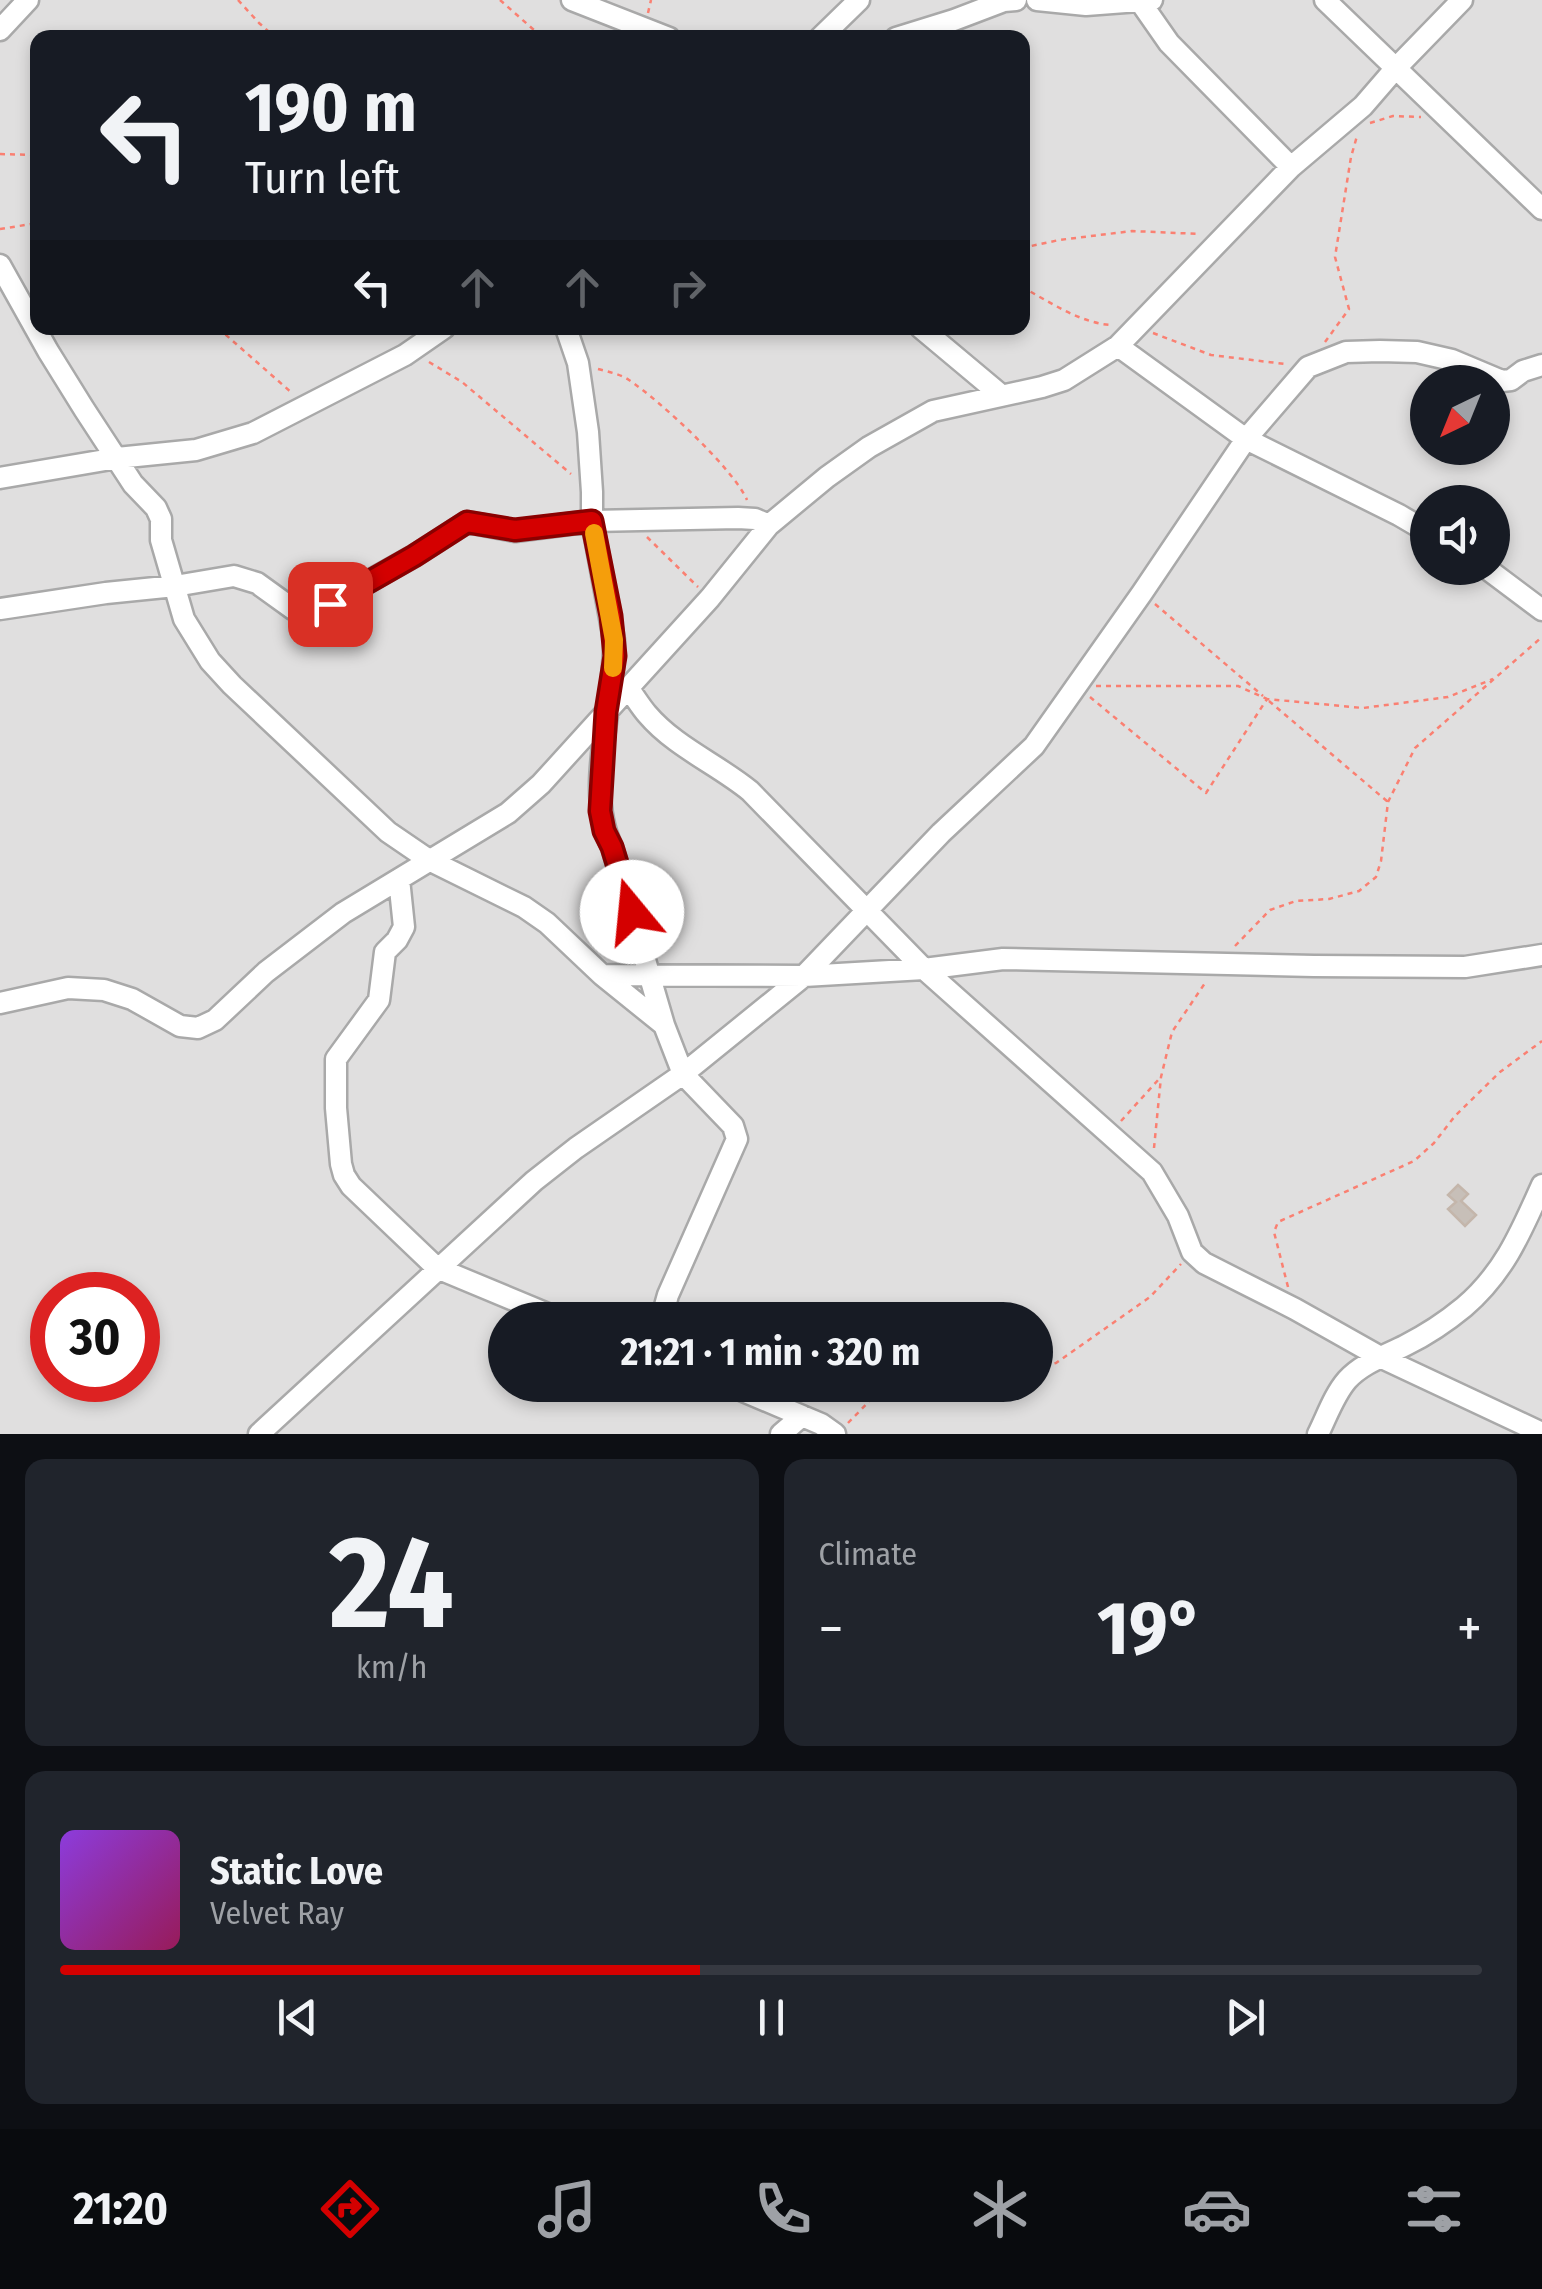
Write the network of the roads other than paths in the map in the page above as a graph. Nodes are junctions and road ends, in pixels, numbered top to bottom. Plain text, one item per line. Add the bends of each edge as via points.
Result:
1 (28, 0) edge
2 (572, 0) edge
3 (859, 0) edge
4 (1016, 0) edge
5 (1037, 0) edge
6 (1324, 0) edge
7 (1462, 0) edge
8 (1144, 1) edge
9 (0, 30) edge
10 (649, 30) edge
11 (828, 30) edge
12 (922, 30) edge
13 (1395, 70) junction
14 (1291, 167) junction
15 (1542, 208) edge
16 (0, 265) edge
17 (30, 319) edge
18 (39, 335) edge
19 (434, 335) edge
20 (568, 335) edge
21 (929, 335) edge
22 (1118, 346) junction
23 (1542, 354) edge
24 (1532, 368) edge
25 (1001, 395) junction
26 (1246, 439) junction
27 (118, 458) junction
28 (0, 478) edge
29 (592, 521) junction
30 (1410, 521) edge
31 (762, 522) junction
32 (1509, 585) edge
33 (175, 586) junction
34 (0, 610) edge
35 (1542, 610) edge
36 (628, 688) junction
37 (606, 712) junction
38 (429, 860) junction
39 (399, 879) junction
40 (867, 909) junction
41 (1542, 956) edge
42 (924, 969) junction
43 (602, 975) junction
44 (651, 976) junction
45 (804, 976) junction
46 (0, 1003) edge
47 (664, 1026) junction
48 (683, 1074) junction
49 (1542, 1185) edge
50 (436, 1268) junction
51 (518, 1302) edge
52 (666, 1302) edge
53 (1382, 1358) junction
54 (769, 1402) edge
55 (802, 1416) junction
56 (842, 1428) edge
57 (1542, 1433) edge
58 (259, 1434) edge
59 (781, 1434) edge
60 (1318, 1434) edge

1 - 9 street
2 - 10 street
3 - 11 street
4 - 12 street
5 - 8 street
6 - 13 street
7 - 13 street
8 - 14 street via 1169,43
13 - 14 street via 1364,106
13 - 15 street
14 - 22 street
16 - 17 street
18 - 27 street
19 - 27 street via 253,433 196,450
20 - 29 street via 588,432
21 - 25 street
22 - 25 street via 1064,380
22 - 26 street
23 - 24 street
24 - 26 street via 1502,381 1417,352 1346,352 1308,367
25 - 31 street via 914,420
26 - 30 street
26 - 40 street via 1034,746
27 - 28 street
27 - 33 street via 161,519 160,540
29 - 31 street
29 - 33 street via 515,530 467,522 312,613 293,610 257,583 234,576
29 - 37 street via 614,640
31 - 36 street via 710,598
32 - 35 street
33 - 34 street
33 - 38 street via 184,618 232,685 367,814
36 - 37 street
36 - 40 street via 672,737 750,791
37 - 38 street via 508,812
37 - 44 street via 600,811
38 - 39 street
38 - 43 street via 524,907
39 - 46 street via 343,914 198,1028 104,990 68,988
39 - 50 street via 404,927 385,952 379,1000 336,1059 341,1164 351,1186
40 - 42 street
40 - 45 street
41 - 42 street via 1465,966 1002,959
42 - 45 street
42 - 53 street via 1152,1172 1204,1263
43 - 44 street
43 - 47 street
44 - 45 street
44 - 47 street
45 - 48 street
47 - 48 street
48 - 50 street via 576,1148
48 - 52 street via 733,1126 736,1139
49 - 53 street via 1491,1280 1463,1308
50 - 51 street
50 - 58 street
53 - 57 street
53 - 60 street via 1349,1378
54 - 55 street
55 - 56 street
55 - 59 street

